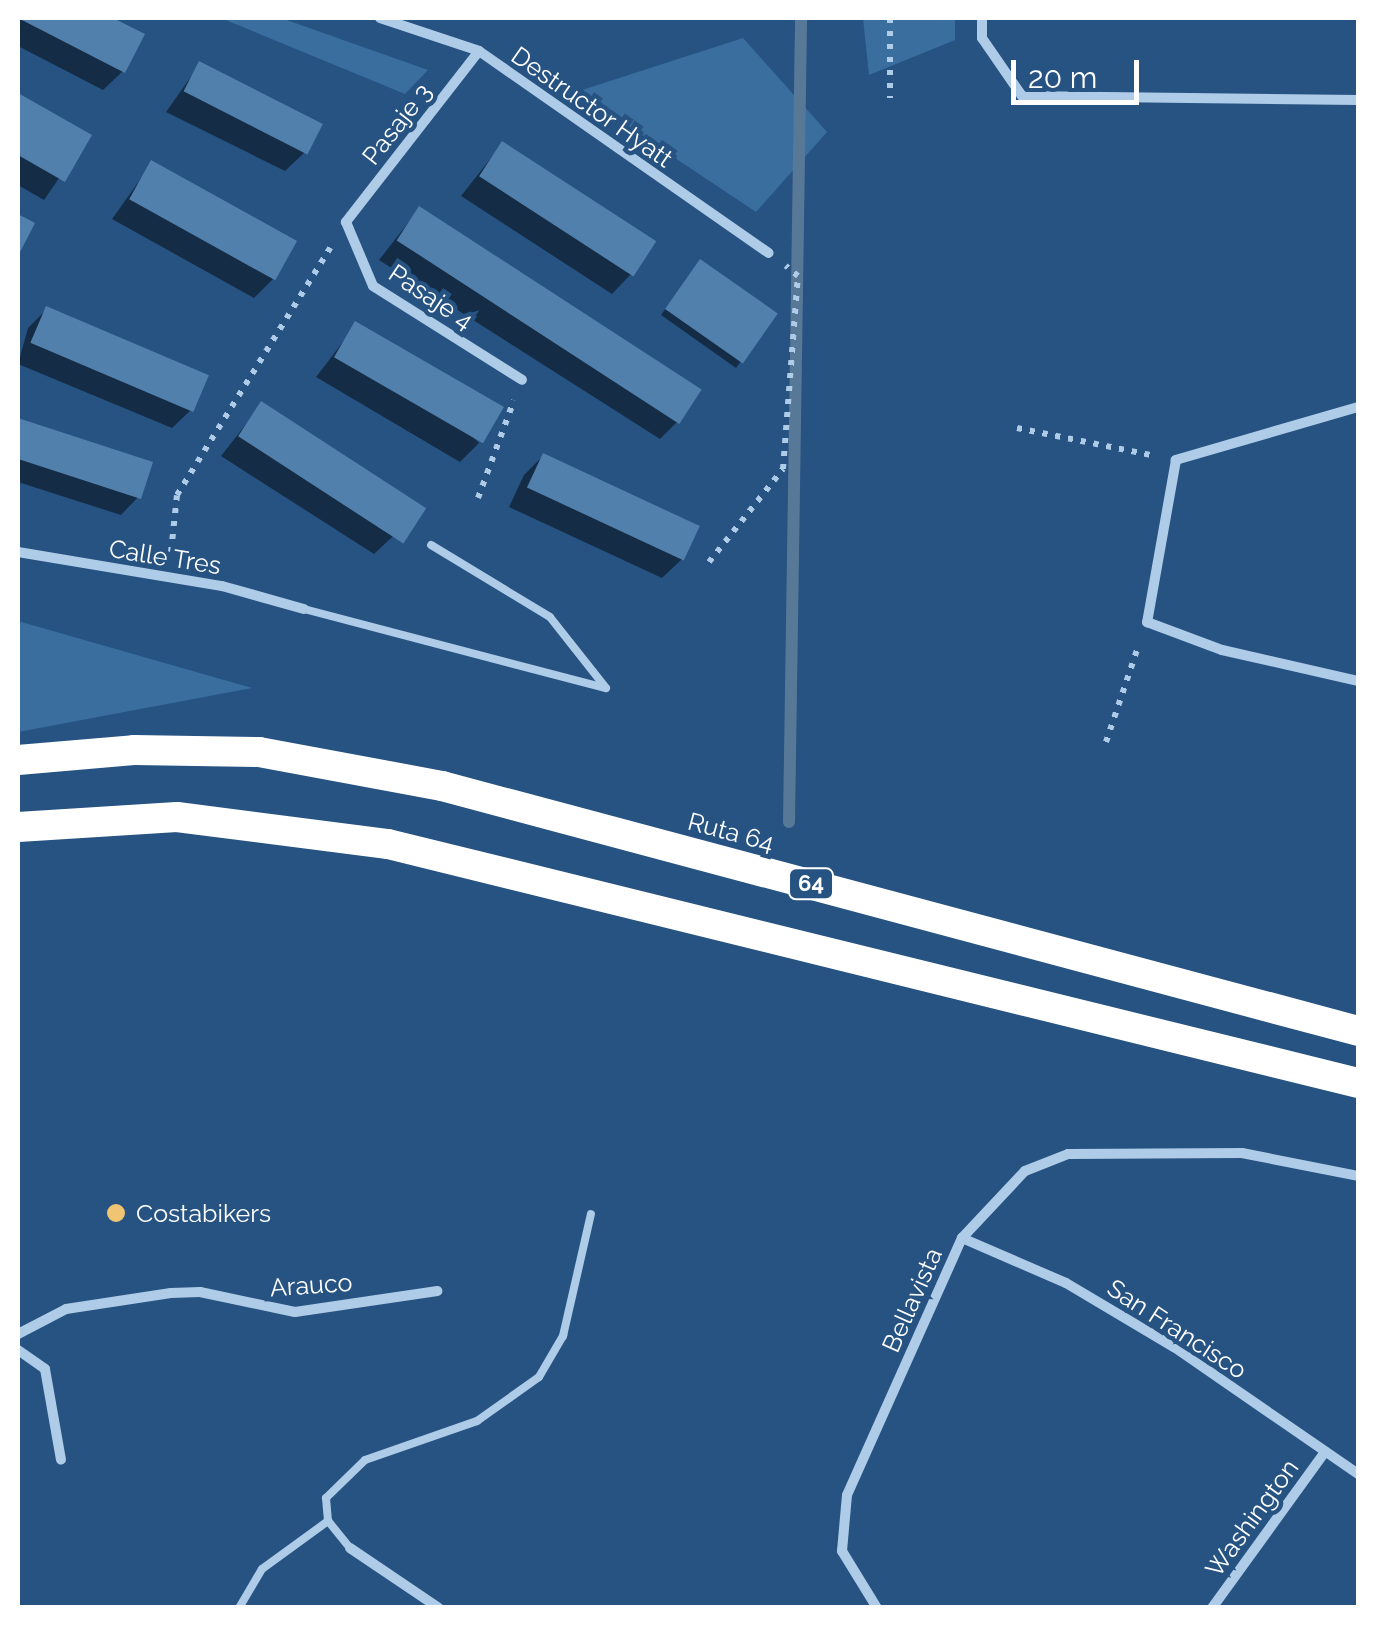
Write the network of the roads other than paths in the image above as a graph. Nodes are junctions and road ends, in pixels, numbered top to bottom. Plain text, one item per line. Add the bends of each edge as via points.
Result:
1 (380, 18) edge
2 (982, 18) edge
3 (480, 51) junction
4 (1358, 100) edge
5 (346, 222) joint
6 (769, 254) road end
7 (522, 380) road end
8 (1358, 407) edge
9 (431, 545) dead end
10 (18, 552) edge
11 (304, 609) joint
12 (1358, 680) edge
13 (18, 760) edge
14 (18, 828) edge
15 (1358, 1031) edge
16 (1358, 1083) edge
17 (1358, 1176) edge
18 (591, 1214) dead end
19 (962, 1238) junction
20 (437, 1291) dead end
21 (18, 1334) edge
22 (18, 1350) edge
23 (1326, 1452) junction
24 (61, 1460) dead end
25 (1358, 1474) edge
26 (328, 1521) junction
27 (350, 1548) joint
28 (239, 1608) edge
29 (440, 1608) edge
30 (877, 1608) edge
31 (1212, 1608) edge

1 - 3 street, Destructor Hyatt
2 - 4 street via 982,38 1022,96
3 - 5 street, Pasaje 3
3 - 6 street, Destructor Hyatt
5 - 7 street, Pasaje 4 via 372,286
8 - 12 street via 1176,460 1147,622 1222,650
9 - 11 lane via 550,617 606,688
10 - 11 street, Calle Tres
13 - 15 highway, Ruta 64 / 64 via 134,750 260,752 442,786
14 - 16 highway via 176,817 388,844
17 - 19 street, Bellavista via 1242,1153 1068,1154 1025,1170
18 - 26 lane via 563,1336 539,1377 477,1421 365,1460 326,1498
19 - 23 street, San Francisco via 1081,1292
19 - 30 street, Bellavista via 847,1495 842,1551
20 - 21 street, Arauco via 295,1312 200,1292 171,1293 66,1309
22 - 24 street via 44,1369
23 - 25 street, San Francisco
23 - 31 street, Washington
26 - 27 lane
26 - 28 lane via 262,1569
27 - 29 street

